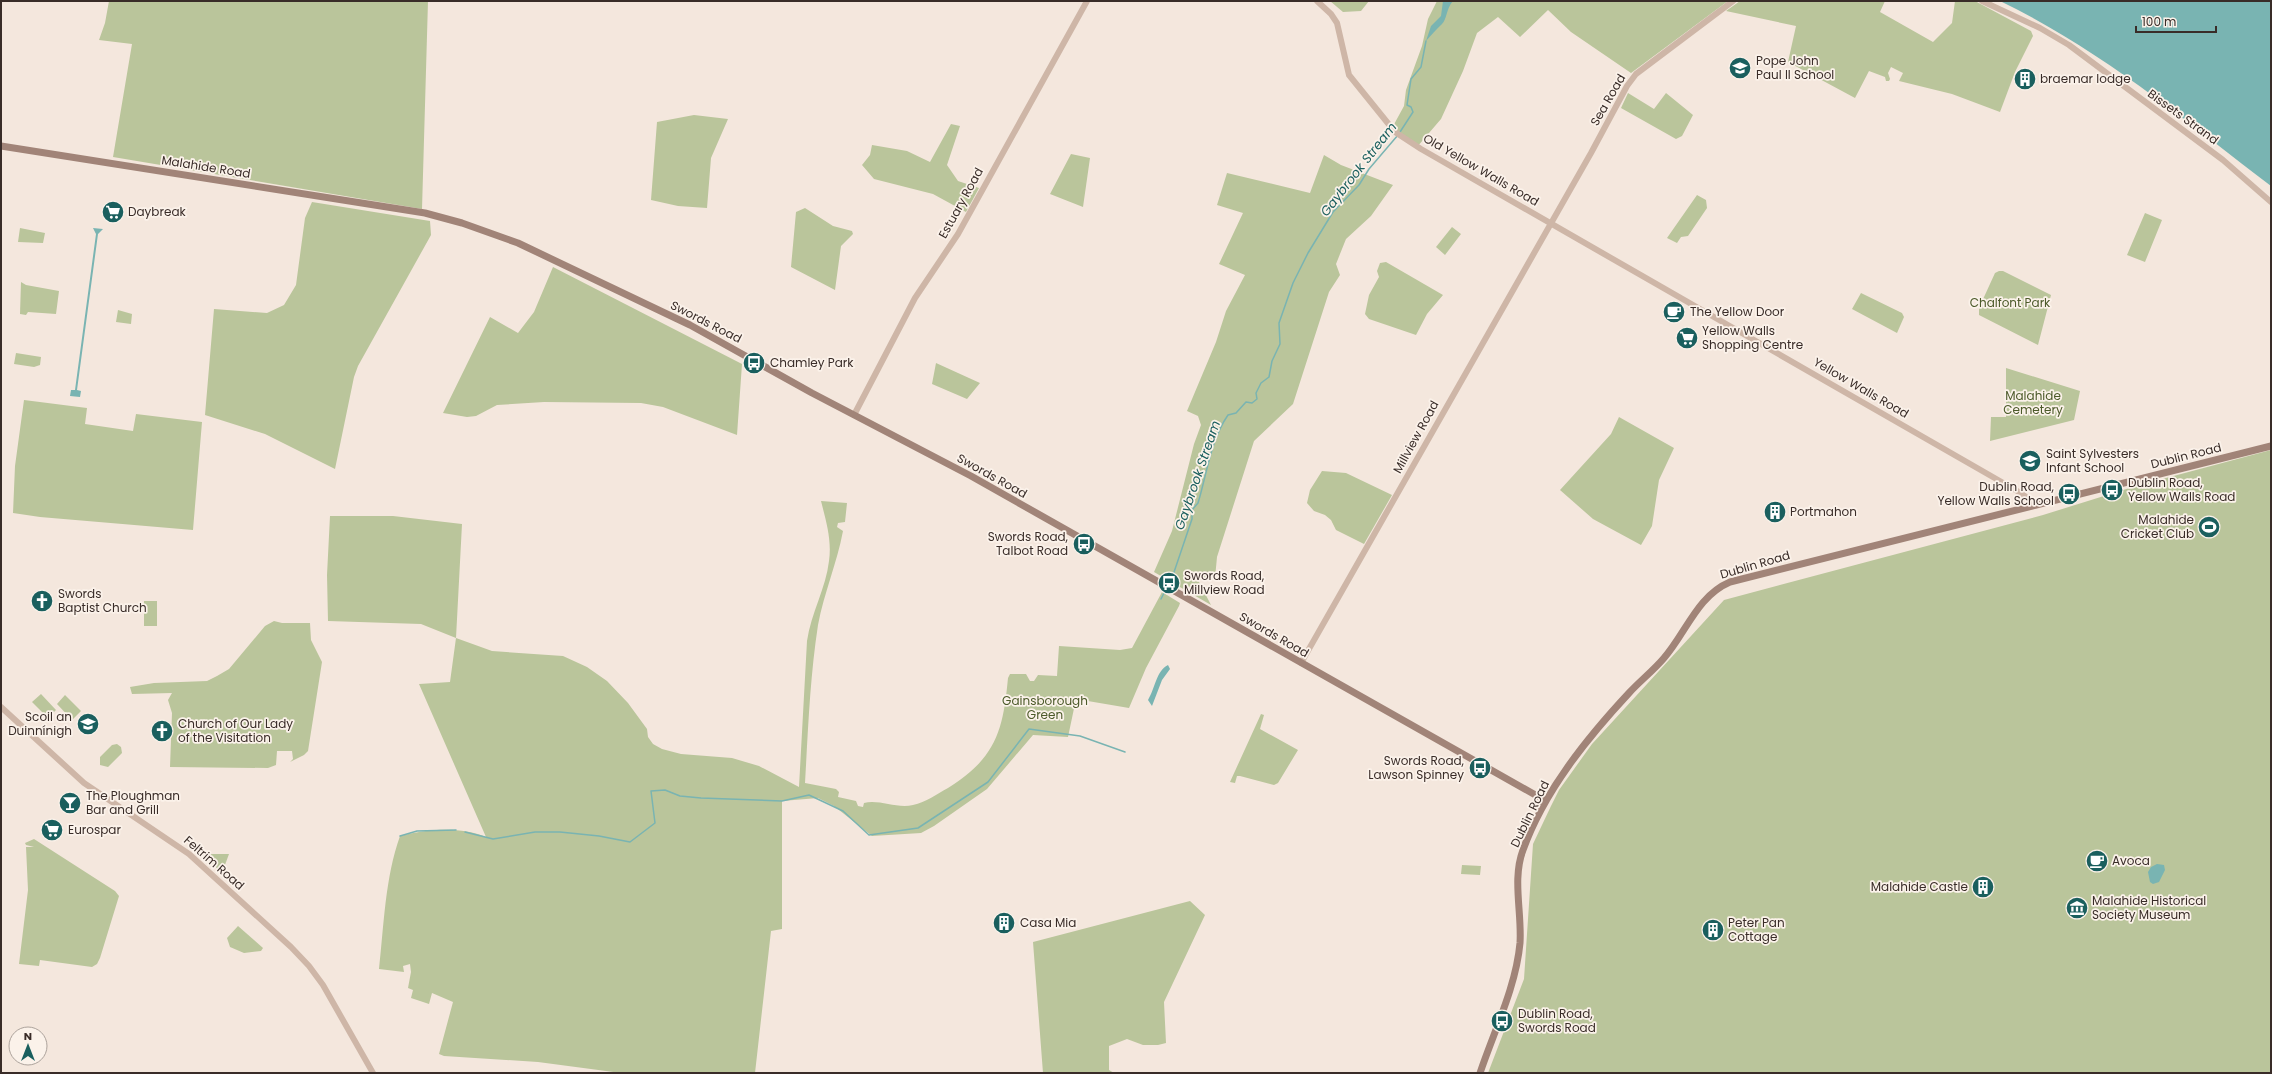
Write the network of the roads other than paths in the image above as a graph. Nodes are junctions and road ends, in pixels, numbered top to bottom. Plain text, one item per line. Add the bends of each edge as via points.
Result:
1 (1087, 1) edge
2 (1318, 1) edge
3 (1733, 1) edge
4 (1982, 1) edge
5 (1, 146) edge
6 (2271, 202) edge
7 (407, 210) joint
8 (1550, 222) junction
9 (854, 415) junction
10 (2271, 446) edge
11 (2031, 506) junction
12 (1301, 663) junction
13 (1, 707) edge
14 (1546, 801) junction
15 (373, 1073) edge
16 (1480, 1073) edge

1 - 9 street, Estuary Road via 958,234 915,298
2 - 8 street, Old Yellow Walls Road via 1337,23 1349,75 1396,132
3 - 8 street, Sea Road via 1633,77
4 - 6 street, Bissets Strand via 2040,28 2080,53 2223,160
5 - 7 main road, Malahide Road
7 - 9 main road, Swords Road via 462,223 543,254 690,325
8 - 11 street, Yellow Walls Road via 2019,492 2026,497
8 - 12 street, Millview Road
9 - 12 main road, Swords Road via 971,476
10 - 11 main road, Dublin Road
11 - 14 main road, Dublin Road via 1720,586 1710,593 1664,658 1629,693 1577,754
12 - 14 main road, Swords Road
13 - 15 street, Feltrim Road via 84,782 189,854 291,947 323,985
14 - 16 main road, Dublin Road via 1518,866 1520,942 1517,960

